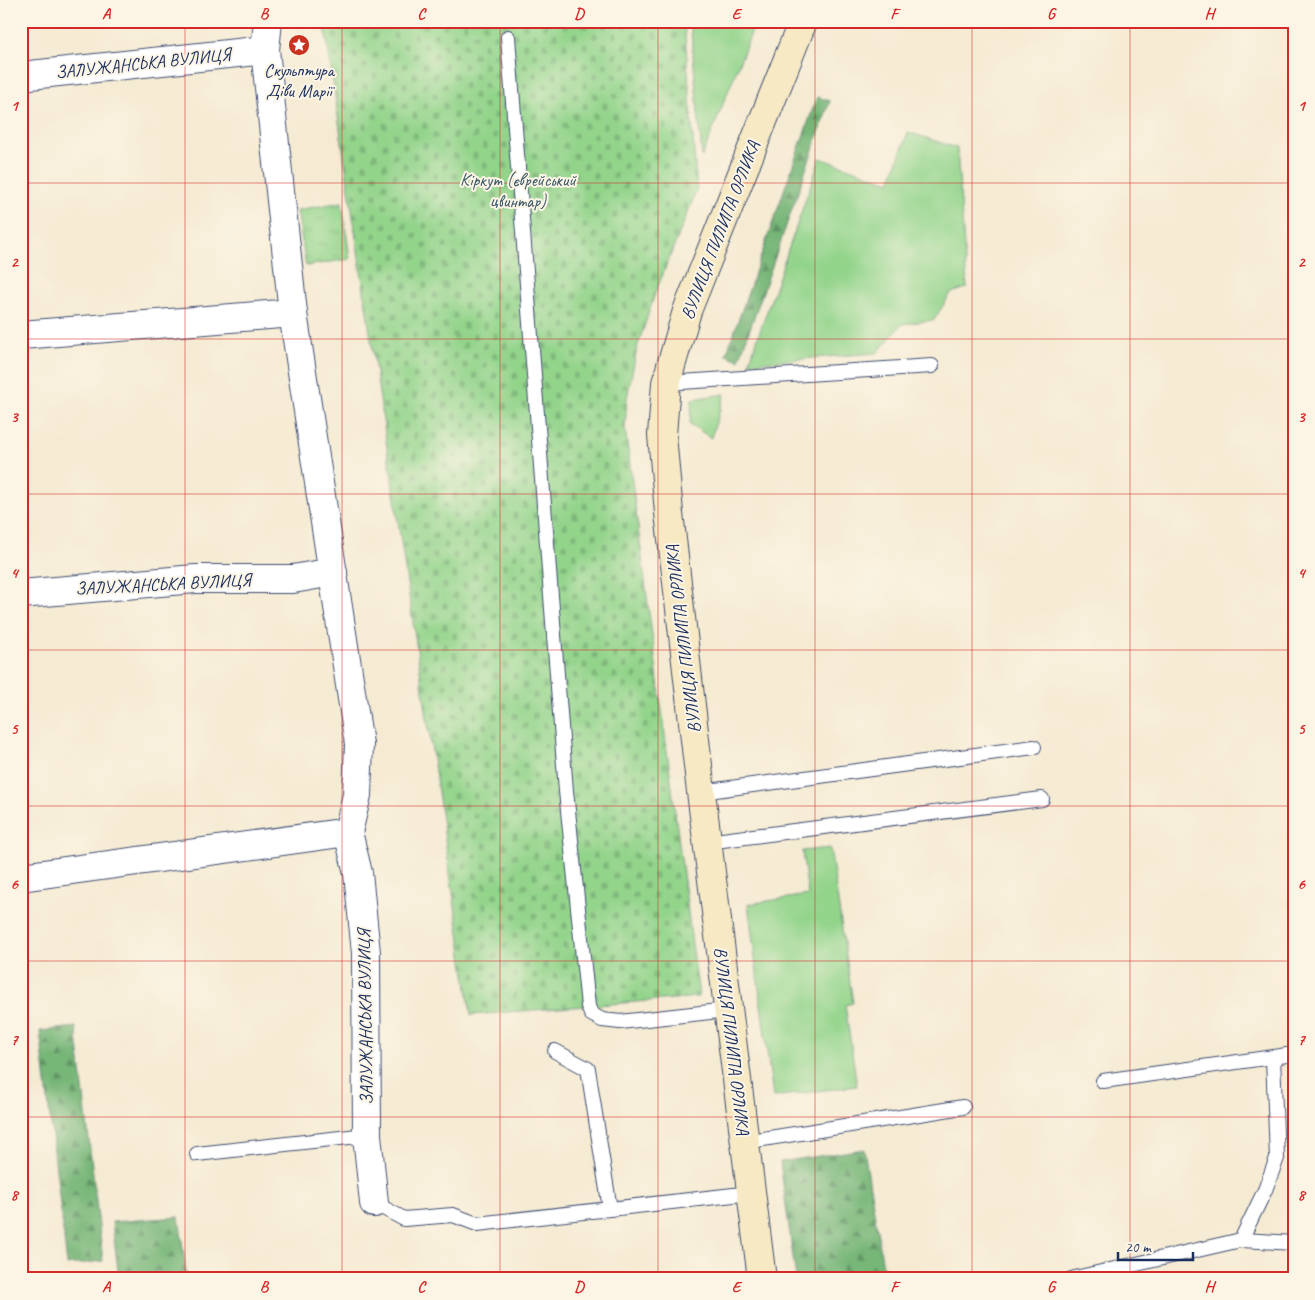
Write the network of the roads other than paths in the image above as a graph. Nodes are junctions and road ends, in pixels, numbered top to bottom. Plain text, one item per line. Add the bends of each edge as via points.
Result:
1 (268, 21) edge
2 (803, 21) edge
3 (508, 37) dead end
4 (265, 50) junction
5 (21, 76) edge
6 (293, 313) junction
7 (21, 335) edge
8 (932, 366) dead end
9 (666, 383) junction
10 (334, 572) junction
11 (21, 594) edge
12 (1034, 748) dead end
13 (701, 792) junction
14 (1042, 798) dead end
15 (348, 832) junction
16 (707, 842) junction
17 (21, 877) edge
18 (728, 1010) junction
19 (555, 1051) dead end
20 (1294, 1054) edge
21 (1273, 1056) junction
22 (1103, 1081) dead end
23 (964, 1107) dead end
24 (367, 1135) junction
25 (744, 1142) junction
26 (196, 1154) dead end
27 (751, 1193) junction
28 (374, 1203) joint
29 (610, 1210) junction
30 (1241, 1240) junction
31 (1294, 1242) edge
32 (762, 1279) edge
33 (1071, 1279) edge

1 - 4 street, ЗАЛУЖАНСЬКА ВУЛИЦЯ
2 - 9 main road, ВУЛИЦЯ ПИЛИПА ОРЛИКА via 687,311
3 - 18 lane via 566,791 588,1006 591,1014 602,1020 620,1022
4 - 5 street, ЗАЛУЖАНСЬКА ВУЛИЦЯ
4 - 6 street, ЗАЛУЖАНСЬКА ВУЛИЦЯ
6 - 7 street
6 - 10 street, ЗАЛУЖАНСЬКА ВУЛИЦЯ
8 - 9 lane
9 - 13 main road, ВУЛИЦЯ ПИЛИПА ОРЛИКА via 662,435
10 - 11 street, ЗАЛУЖАНСЬКА ВУЛИЦЯ via 293,579 195,578
10 - 15 street, ЗАЛУЖАНСЬКА ВУЛИЦЯ via 359,744 357,795
12 - 13 lane
13 - 16 main road, ВУЛИЦЯ ПИЛИПА ОРЛИКА
14 - 16 lane
15 - 17 street
15 - 24 street, ЗАЛУЖАНСЬКА ВУЛИЦЯ via 358,873 366,954
16 - 18 main road, ВУЛИЦЯ ПИЛИПА ОРЛИКА
18 - 25 main road, ВУЛИЦЯ ПИЛИПА ОРЛИКА
19 - 29 lane via 588,1069
20 - 21 lane
21 - 22 lane
21 - 30 lane via 1277,1158
23 - 25 lane
24 - 26 lane
24 - 28 street, ЗАЛУЖАНСЬКА ВУЛИЦЯ
25 - 27 main road, ВУЛИЦЯ ПИЛИПА ОРЛИКА
27 - 29 lane
27 - 32 main road, ВУЛИЦЯ ПИЛИПА ОРЛИКА
28 - 29 lane via 404,1219 453,1215 477,1224
30 - 31 lane
30 - 33 lane

